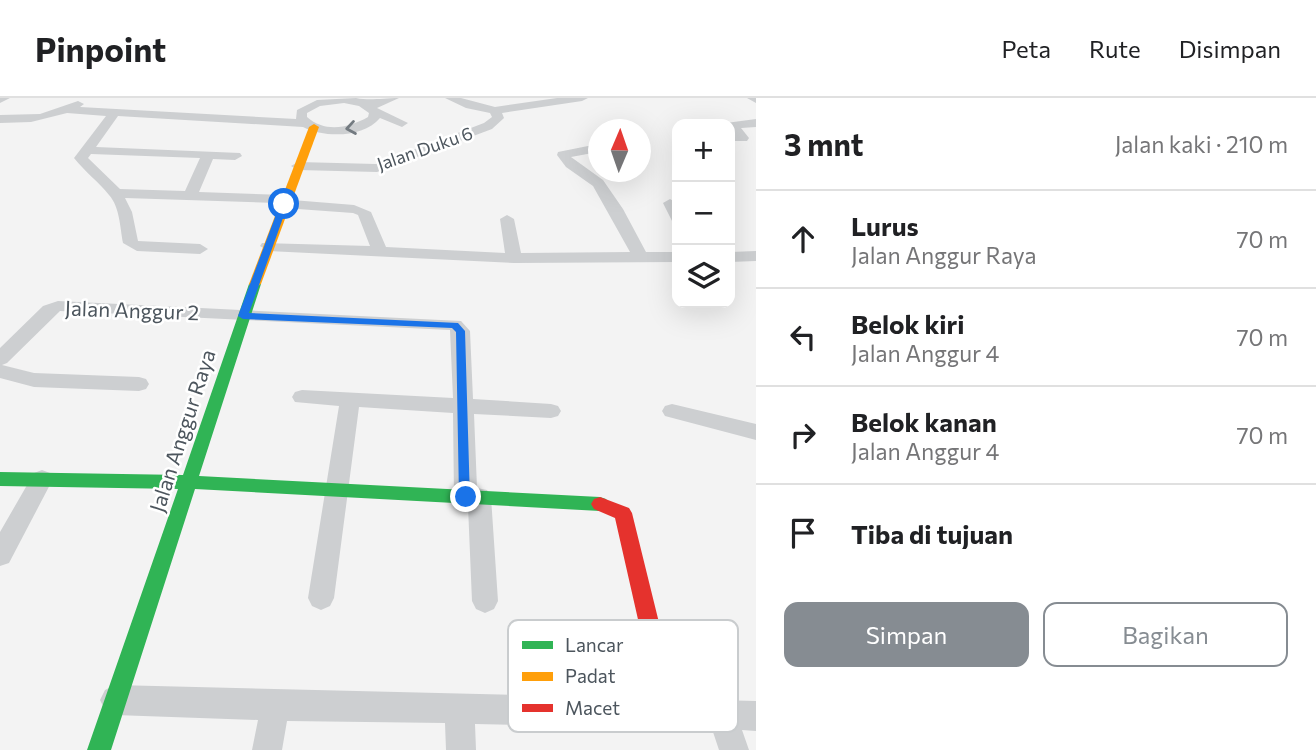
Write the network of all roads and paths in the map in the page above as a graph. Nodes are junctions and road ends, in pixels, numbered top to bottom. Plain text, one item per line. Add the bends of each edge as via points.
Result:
1 (393, 98) edge
2 (451, 98) edge
3 (582, 98) edge
4 (342, 99) edge
5 (84, 101) edge
6 (373, 109) junction
7 (67, 110) junction
8 (495, 110) junction
9 (114, 115) junction
10 (0, 119) edge
11 (307, 121) junction
12 (402, 123) dead end
13 (756, 123) edge
14 (735, 129) edge
15 (85, 150) junction
16 (588, 150) edge
17 (208, 155) junction
18 (235, 156) dead end
19 (298, 166) junction
20 (588, 176) edge
21 (597, 182) edge
22 (116, 193) junction
23 (190, 195) junction
24 (285, 201) junction
25 (670, 204) dead end
26 (672, 208) edge
27 (507, 219) dead end
28 (268, 247) junction
29 (200, 249) dead end
30 (381, 253) junction
31 (756, 256) edge
32 (640, 257) junction
33 (672, 257) edge
34 (735, 257) edge
35 (514, 258) junction
36 (243, 316) junction
37 (0, 359) edge
38 (0, 371) edge
39 (139, 384) dead end
40 (302, 397) dead end
41 (351, 400) junction
42 (463, 406) junction
43 (551, 411) dead end
44 (672, 411) dead end
45 (756, 432) edge
46 (0, 479) edge
47 (41, 479) junction
48 (188, 482) junction
49 (339, 490) junction
50 (475, 501) junction
51 (0, 555) edge
52 (321, 598) dead end
53 (485, 601) dead end
54 (648, 620) edge
55 (115, 700) junction
56 (275, 706) junction
57 (460, 710) junction
58 (508, 710) edge
59 (738, 715) edge
60 (756, 716) edge
61 (728, 732) edge
62 (99, 750) edge
63 (267, 750) edge
64 (461, 750) edge
65 (734, 750) edge

1 - 6 street
2 - 8 street, Jalan Duku 6
3 - 8 street, Jalan Duku 6
4 - 6 street
4 - 11 street via 317,103
5 - 7 street
5 - 11 street
6 -> 11 street via 374,119 349,130
6 - 12 street
7 - 9 street
7 - 10 street via 34,120
8 - 19 street, Jalan Duku 6 via 498,118 488,127 377,168
9 - 11 street
9 - 15 street
11 - 19 street, Jalan Anggur Raya
13 - 14 street
15 - 17 street
15 - 22 street via 81,158
16 - 20 street via 563,155
17 - 18 street
17 - 23 street
19 - 24 street, Jalan Anggur Raya
21 - 32 street
22 - 23 street
22 - 29 street via 131,243
23 - 24 street
24 - 28 street, Jalan Anggur Raya
24 - 30 street via 364,212
25 - 26 street
27 - 35 street
28 - 30 street
28 - 36 street, Jalan Anggur Raya
30 - 35 street
31 - 34 street
32 - 33 street
32 - 35 street
36 - 37 street, Jalan Anggur 2 via 58,306
36 - 42 street, Jalan Anggur 2 via 455,325 460,331
36 - 48 street, Jalan Anggur Raya
38 - 39 street via 34,380
40 - 41 street
41 - 42 street
41 - 49 street
42 - 43 street
42 - 50 street
44 - 45 street
46 - 47 street
47 - 48 street
47 - 51 street
48 - 49 street
48 - 55 street, Jalan Anggur Raya
49 - 50 street
49 - 52 street
50 - 53 street
50 - 54 street via 603,504 623,513
55 - 56 street
55 - 62 street, Jalan Anggur Raya
56 - 57 street
56 - 63 street
57 - 58 street
57 - 64 street
59 - 60 street
61 - 65 street

